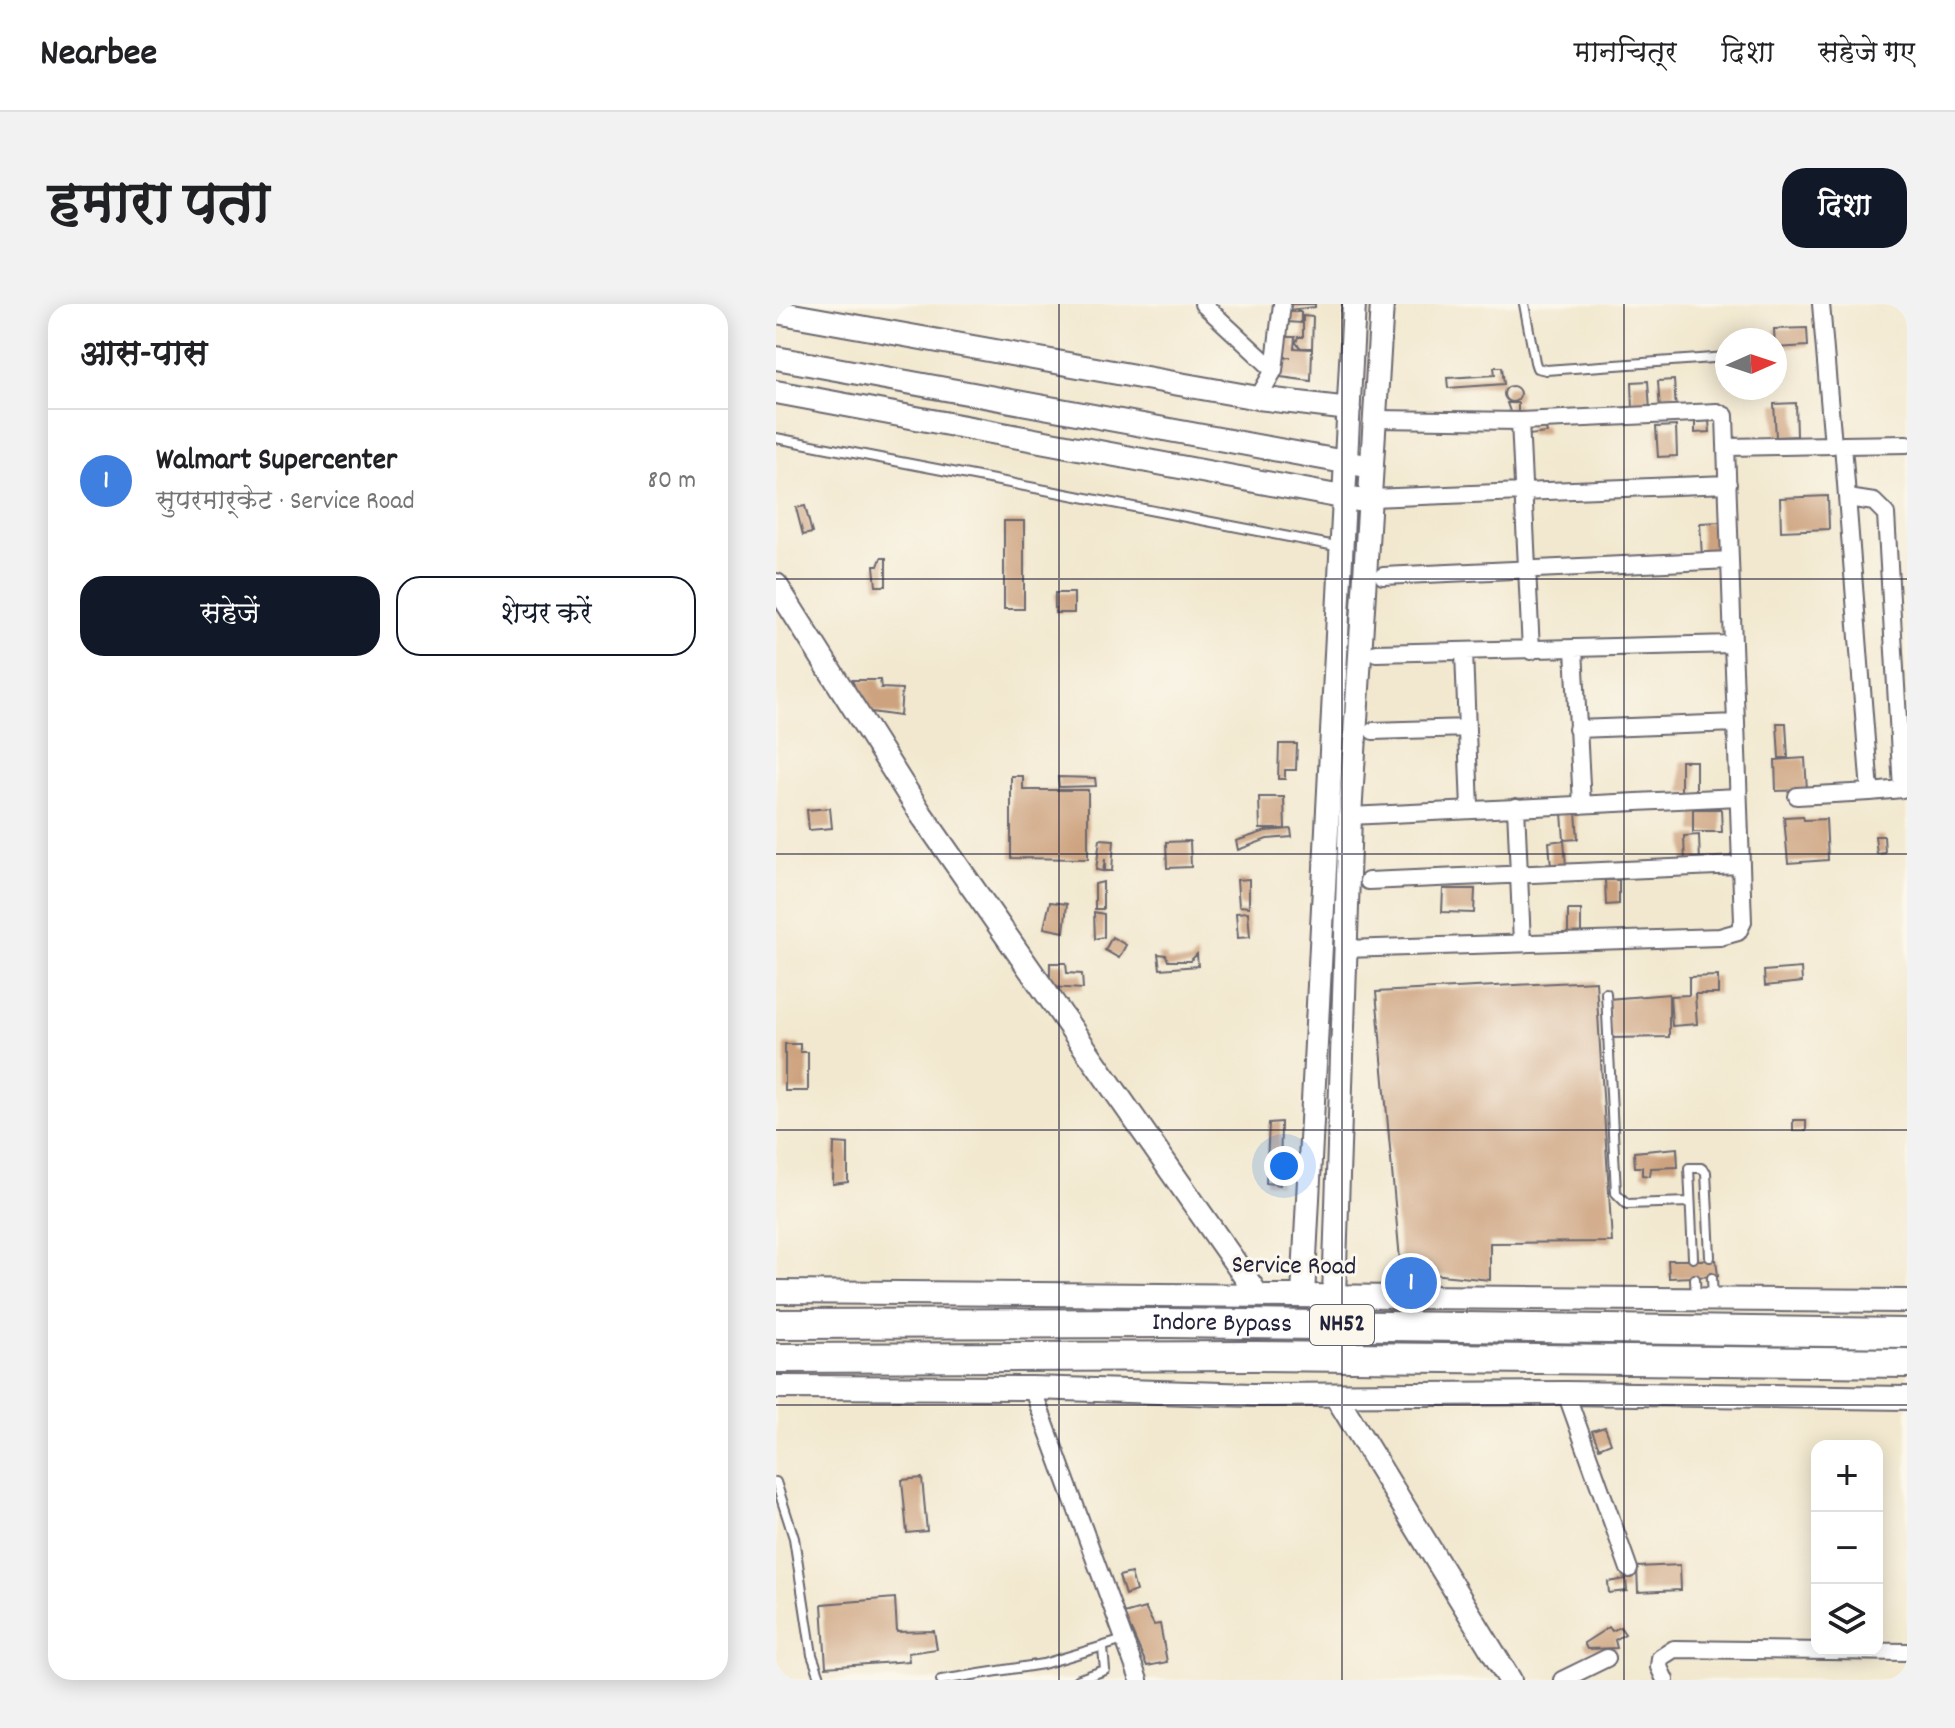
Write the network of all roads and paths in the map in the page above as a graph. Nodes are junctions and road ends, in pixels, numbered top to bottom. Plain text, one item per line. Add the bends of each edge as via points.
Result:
1 (1203, 304) edge
2 (1282, 304) edge
3 (1354, 304) edge
4 (1382, 304) edge
5 (1524, 304) edge
6 (1821, 304) edge
7 (776, 312) edge
8 (829, 312) edge
9 (776, 358) edge
10 (1715, 358) edge
11 (1274, 370) junction
12 (776, 392) edge
13 (1258, 398) junction
14 (1349, 409) junction
15 (1376, 419) junction
16 (1520, 421) junction
17 (776, 438) edge
18 (1907, 444) edge
19 (1838, 445) junction
20 (1729, 447) junction
21 (1346, 463) junction
22 (1373, 467) junction
23 (1728, 484) junction
24 (1525, 493) junction
25 (1344, 498) junction
26 (1848, 498) junction
27 (1371, 500) junction
28 (1342, 547) junction
29 (1730, 560) junction
30 (1527, 570) junction
31 (1383, 576) dead end
32 (776, 585) edge
33 (1733, 644) junction
34 (1574, 649) junction
35 (1531, 651) junction
36 (1464, 652) junction
37 (1376, 653) dead end
38 (1901, 689) edge
39 (1736, 723) junction
40 (1467, 728) junction
41 (1577, 729) junction
42 (1373, 731) dead end
43 (1905, 789) edge
44 (1870, 792) junction
45 (1797, 796) dead end
46 (1738, 797) junction
47 (1582, 805) junction
48 (1516, 807) junction
49 (1470, 809) junction
50 (1350, 816) junction
51 (1740, 865) junction
52 (1517, 875) junction
53 (1368, 881) dead end
54 (1522, 943) junction
55 (1345, 949) junction
56 (1606, 993) dead end
57 (1690, 1202) junction
58 (1710, 1257) dead end
59 (1693, 1258) dead end
60 (776, 1292) edge
61 (1257, 1294) junction
62 (1303, 1296) junction
63 (1334, 1296) junction
64 (1907, 1301) edge
65 (776, 1324) edge
66 (1907, 1333) edge
67 (776, 1358) edge
68 (1907, 1363) edge
69 (776, 1387) edge
70 (1032, 1388) junction
71 (1566, 1393) junction
72 (1336, 1396) junction
73 (1907, 1398) edge
74 (776, 1482) edge
75 (781, 1514) edge
76 (1629, 1569) dead end
77 (1124, 1640) junction
78 (1103, 1648) junction
79 (1907, 1652) edge
80 (1607, 1658) dead end
81 (821, 1680) edge
82 (941, 1680) edge
83 (1077, 1680) edge
84 (1139, 1680) edge
85 (1510, 1680) edge
86 (1562, 1680) edge
87 (1665, 1680) edge

1 - 11 street
2 - 11 street
3 - 14 street
4 - 15 street
5 - 10 lane via 1537,368
6 - 19 street
7 - 8 street
8 - 13 street
9 - 21 street
11 - 13 street
12 - 25 street
13 - 14 street
14 - 21 street
15 - 16 street
15 - 22 street
16 - 20 street via 1717,412 1725,416
16 - 24 street
17 - 28 lane
18 - 19 street
19 - 20 street
19 - 26 street
20 - 23 street
21 - 22 street
21 - 25 street
22 - 27 street
23 - 24 street
23 - 29 street
24 - 27 street
24 - 30 street
25 - 27 street
25 - 28 street
26 - 38 street via 1874,502 1886,514
26 - 44 street
27 - 50 street
28 - 62 street
29 - 30 street
29 - 33 street
30 - 31 street
30 - 35 street
32 - 61 street via 921,814
33 - 34 street
33 - 39 street
34 - 35 street
34 - 41 street
35 - 36 street
36 - 37 street
36 - 40 street
38 - 43 street
39 - 41 street
39 - 46 street
40 - 42 street
40 - 49 street
41 - 47 street
43 - 44 street
44 - 45 street
46 - 47 street
46 - 51 street
47 - 48 street
48 - 49 street
48 - 52 street
49 - 50 street
50 - 55 street
51 - 52 street
51 - 54 street via 1743,922 1738,932 1720,937
52 - 53 street
52 - 54 street
54 - 55 street
55 - 63 street
56 - 57 lane via 1616,1193 1627,1204
57 - 58 lane via 1688,1170 1704,1169
57 - 59 lane
60 - 61 street, Service Road
61 - 62 street, Service Road
62 - 63 street, Service Road
63 - 64 street, Service Road via 1704,1289
65 - 66 highway, Indore Bypass / NH52 via 1169,1323
67 - 68 highway, Indore Bypass / NH52 via 1255,1356
69 - 70 street
70 - 72 street
70 - 77 street
71 - 72 street
71 - 73 street
71 - 76 street
72 - 85 street
74 - 75 lane
75 - 81 lane via 794,1538 812,1655
77 - 78 lane
77 - 84 street
78 - 82 lane via 1043,1664
78 - 83 lane via 1105,1670
79 - 87 street via 1674,1649 1660,1658
80 - 86 street

